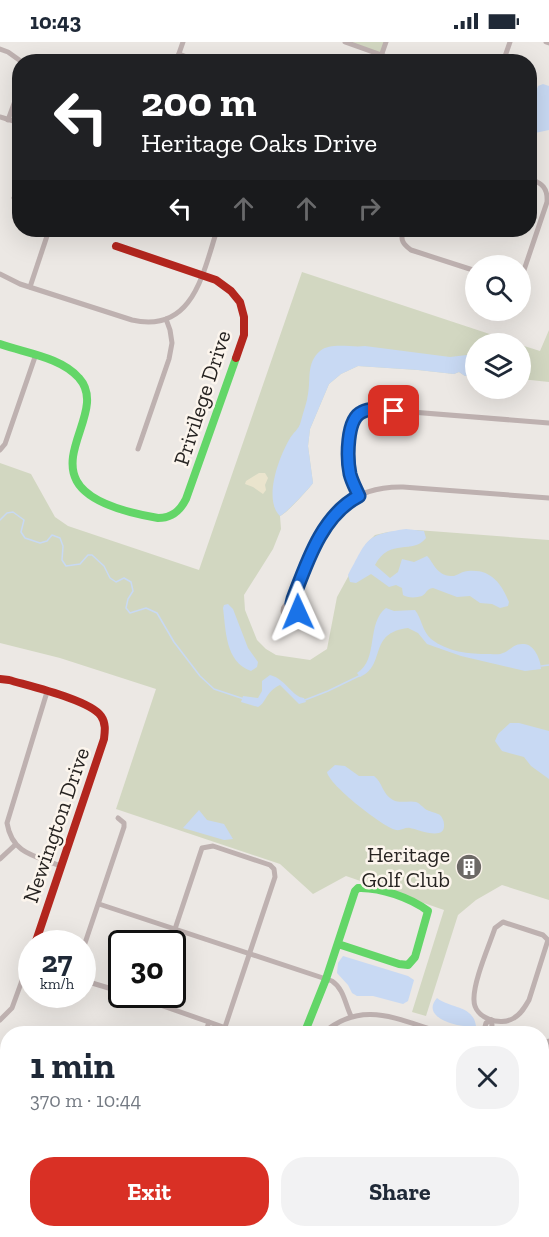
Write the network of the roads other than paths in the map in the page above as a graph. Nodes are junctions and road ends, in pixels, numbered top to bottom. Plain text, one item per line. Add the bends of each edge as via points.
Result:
1 (183, 42) edge
2 (345, 42) edge
3 (178, 54) edge
4 (378, 54) edge
5 (12, 109) edge
6 (0, 117) edge
7 (8, 120) junction
8 (12, 121) edge
9 (537, 182) edge
10 (537, 229) edge
11 (47, 237) edge
12 (215, 237) edge
13 (401, 237) edge
14 (534, 237) edge
15 (116, 246) dead end
16 (527, 255) edge
17 (465, 267) edge
18 (0, 274) edge
19 (202, 275) junction
20 (30, 287) junction
21 (166, 319) junction
22 (0, 344) edge
23 (35, 357) junction
24 (549, 423) edge
25 (138, 449) dead end
26 (0, 450) edge
27 (359, 496) junction
28 (549, 498) edge
29 (292, 603) dead end
30 (0, 679) edge
31 (47, 692) junction
32 (118, 818) dead end
33 (15, 845) junction
34 (0, 859) edge
35 (61, 866) junction
36 (99, 904) junction
37 (175, 929) junction
38 (40, 930) edge
39 (90, 930) edge
40 (338, 944) junction
41 (249, 954) junction
42 (326, 979) junction
43 (18, 992) edge
44 (168, 1008) edge
45 (351, 1016) junction
46 (1, 1020) edge
47 (491, 1020) junction
48 (209, 1022) junction
49 (208, 1026) edge
50 (222, 1026) edge
51 (225, 1026) edge
52 (307, 1026) edge
53 (331, 1026) edge
54 (422, 1026) edge
55 (485, 1026) edge
56 (492, 1026) edge

1 - 3 street
2 - 4 street
5 - 7 street
6 - 7 street
7 - 8 street
9 - 10 street via 544,186 547,202
11 - 20 street
12 - 19 street
13 - 17 street via 411,250
14 - 16 street
15 - 19 street, Privilege Drive
18 - 20 street
19 - 21 street via 186,305
19 - 23 street, Privilege Drive via 230,288 242,304 244,335 188,496 176,513 162,519 148,518 76,489 67,463 87,407 85,383 67,367
20 - 21 street via 132,320
21 - 25 street via 172,343 169,359
22 - 23 street
23 - 26 street
24 - 27 street via 362,411 351,424 349,458 349,471
27 - 28 street via 380,488 403,487
27 - 29 street via 342,507 326,526
30 - 31 street
31 - 33 street via 8,814 9,835
31 - 35 street, Newington Drive via 87,705 100,713 105,725
32 - 36 street via 124,827
33 - 34 street
33 - 35 street
35 - 38 street, Newington Drive
36 - 37 street
36 - 39 street
37 - 41 street
37 - 41 street via 202,848 213,846 240,855 270,866 275,874
40 - 40 street via 358,888 367,887 420,904 428,911 415,957 408,965
40 - 42 street
41 - 42 street
41 - 51 street
42 - 45 street via 342,992
42 - 52 street
43 - 46 street via 12,1008
44 - 48 street
45 - 53 street
45 - 54 street via 384,1014
47 - 47 street via 513,1019 524,1010 548,940 543,935 503,922 495,928 473,999 477,1010
47 - 55 street
47 - 56 street
48 - 49 street
48 - 50 street

